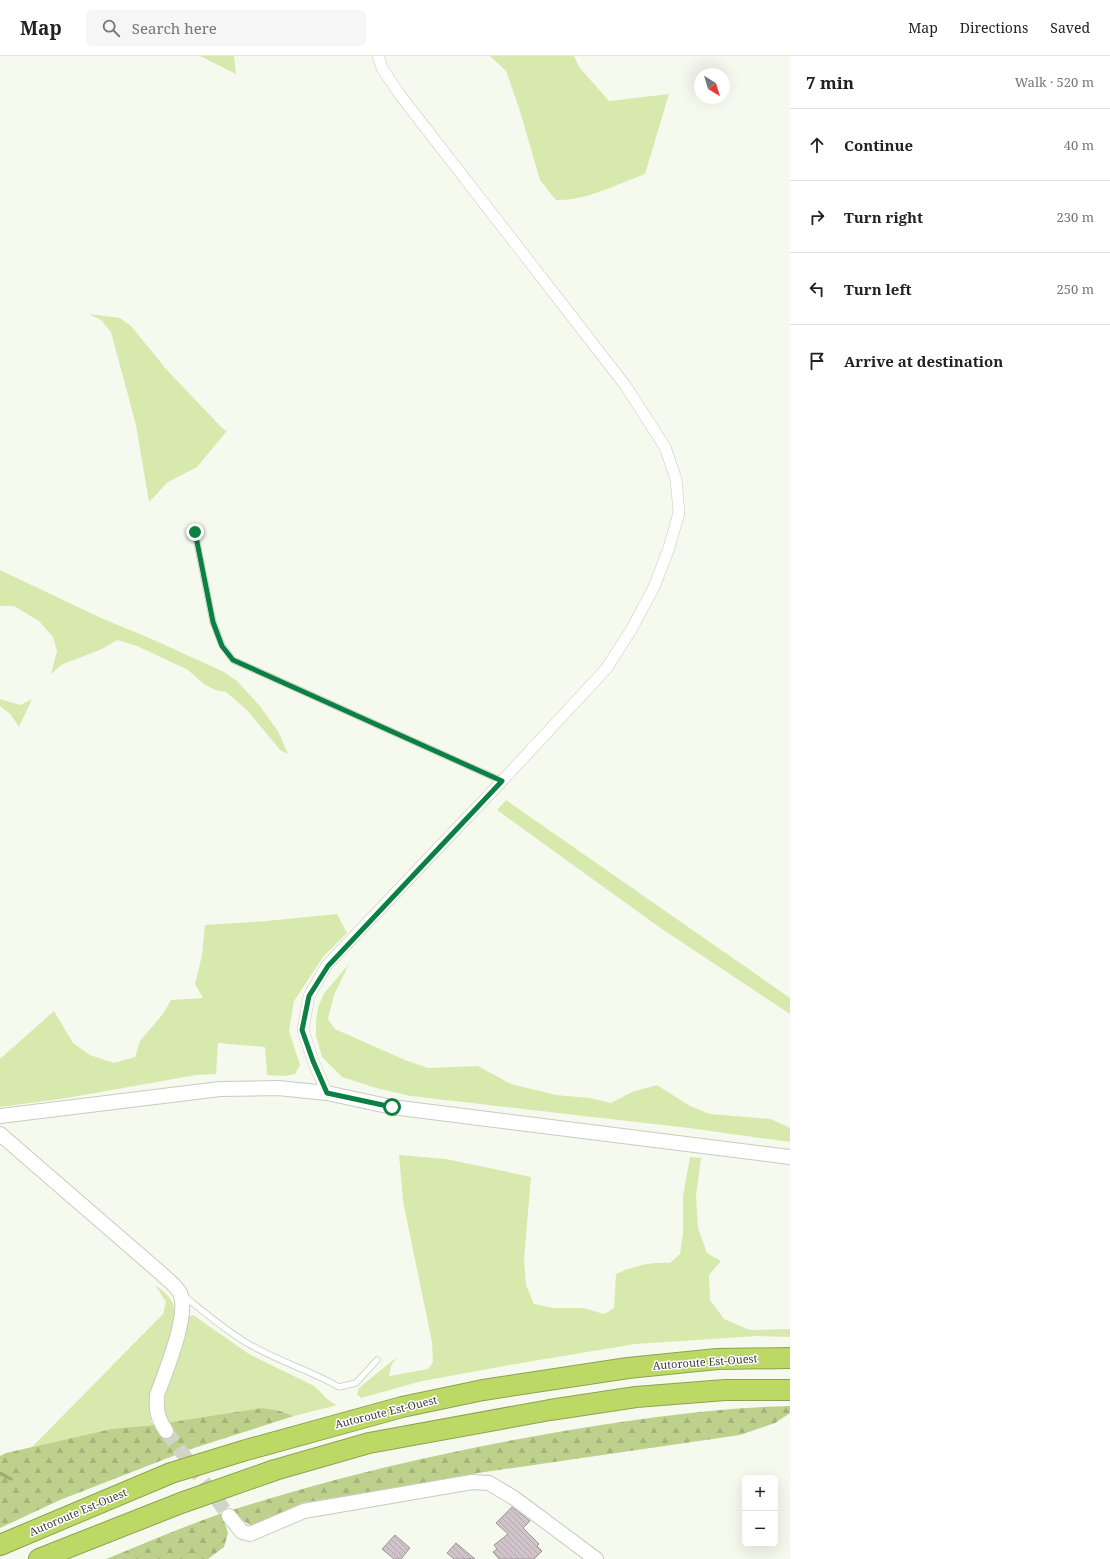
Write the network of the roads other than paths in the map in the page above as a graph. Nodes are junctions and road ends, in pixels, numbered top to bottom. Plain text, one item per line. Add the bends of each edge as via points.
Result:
1 (378, 56) edge
2 (195, 532) dead end
3 (502, 781) junction
4 (327, 1093) junction
5 (0, 1116) edge
6 (0, 1134) edge
7 (790, 1157) edge
8 (180, 1292) junction
9 (790, 1358) edge
10 (377, 1360) dead end
11 (790, 1390) edge
12 (166, 1431) tunnel mouth
13 (229, 1516) tunnel mouth
14 (0, 1545) edge
15 (39, 1559) edge
16 (596, 1559) edge

1 - 3 street via 382,68 400,96 626,385 665,447 676,479 679,513 669,548 654,587 631,630 606,669
2 - 3 lane via 213,622 222,646 233,660
3 - 4 street via 328,966 309,996 302,1030
4 - 5 street via 278,1088 220,1089
4 - 7 street via 392,1107
6 - 8 street
8 - 10 lane via 247,1343 321,1376 339,1387 356,1383
8 - 12 street via 183,1309 156,1407 158,1418
9 - 14 highway, Autoroute Est-Ouest via 717,1359 628,1368 483,1390 402,1407 171,1473
11 - 15 highway via 725,1390 636,1397 369,1443 268,1473 166,1509
13 - 16 street via 242,1532 250,1534 304,1511 472,1482 488,1483 514,1498

